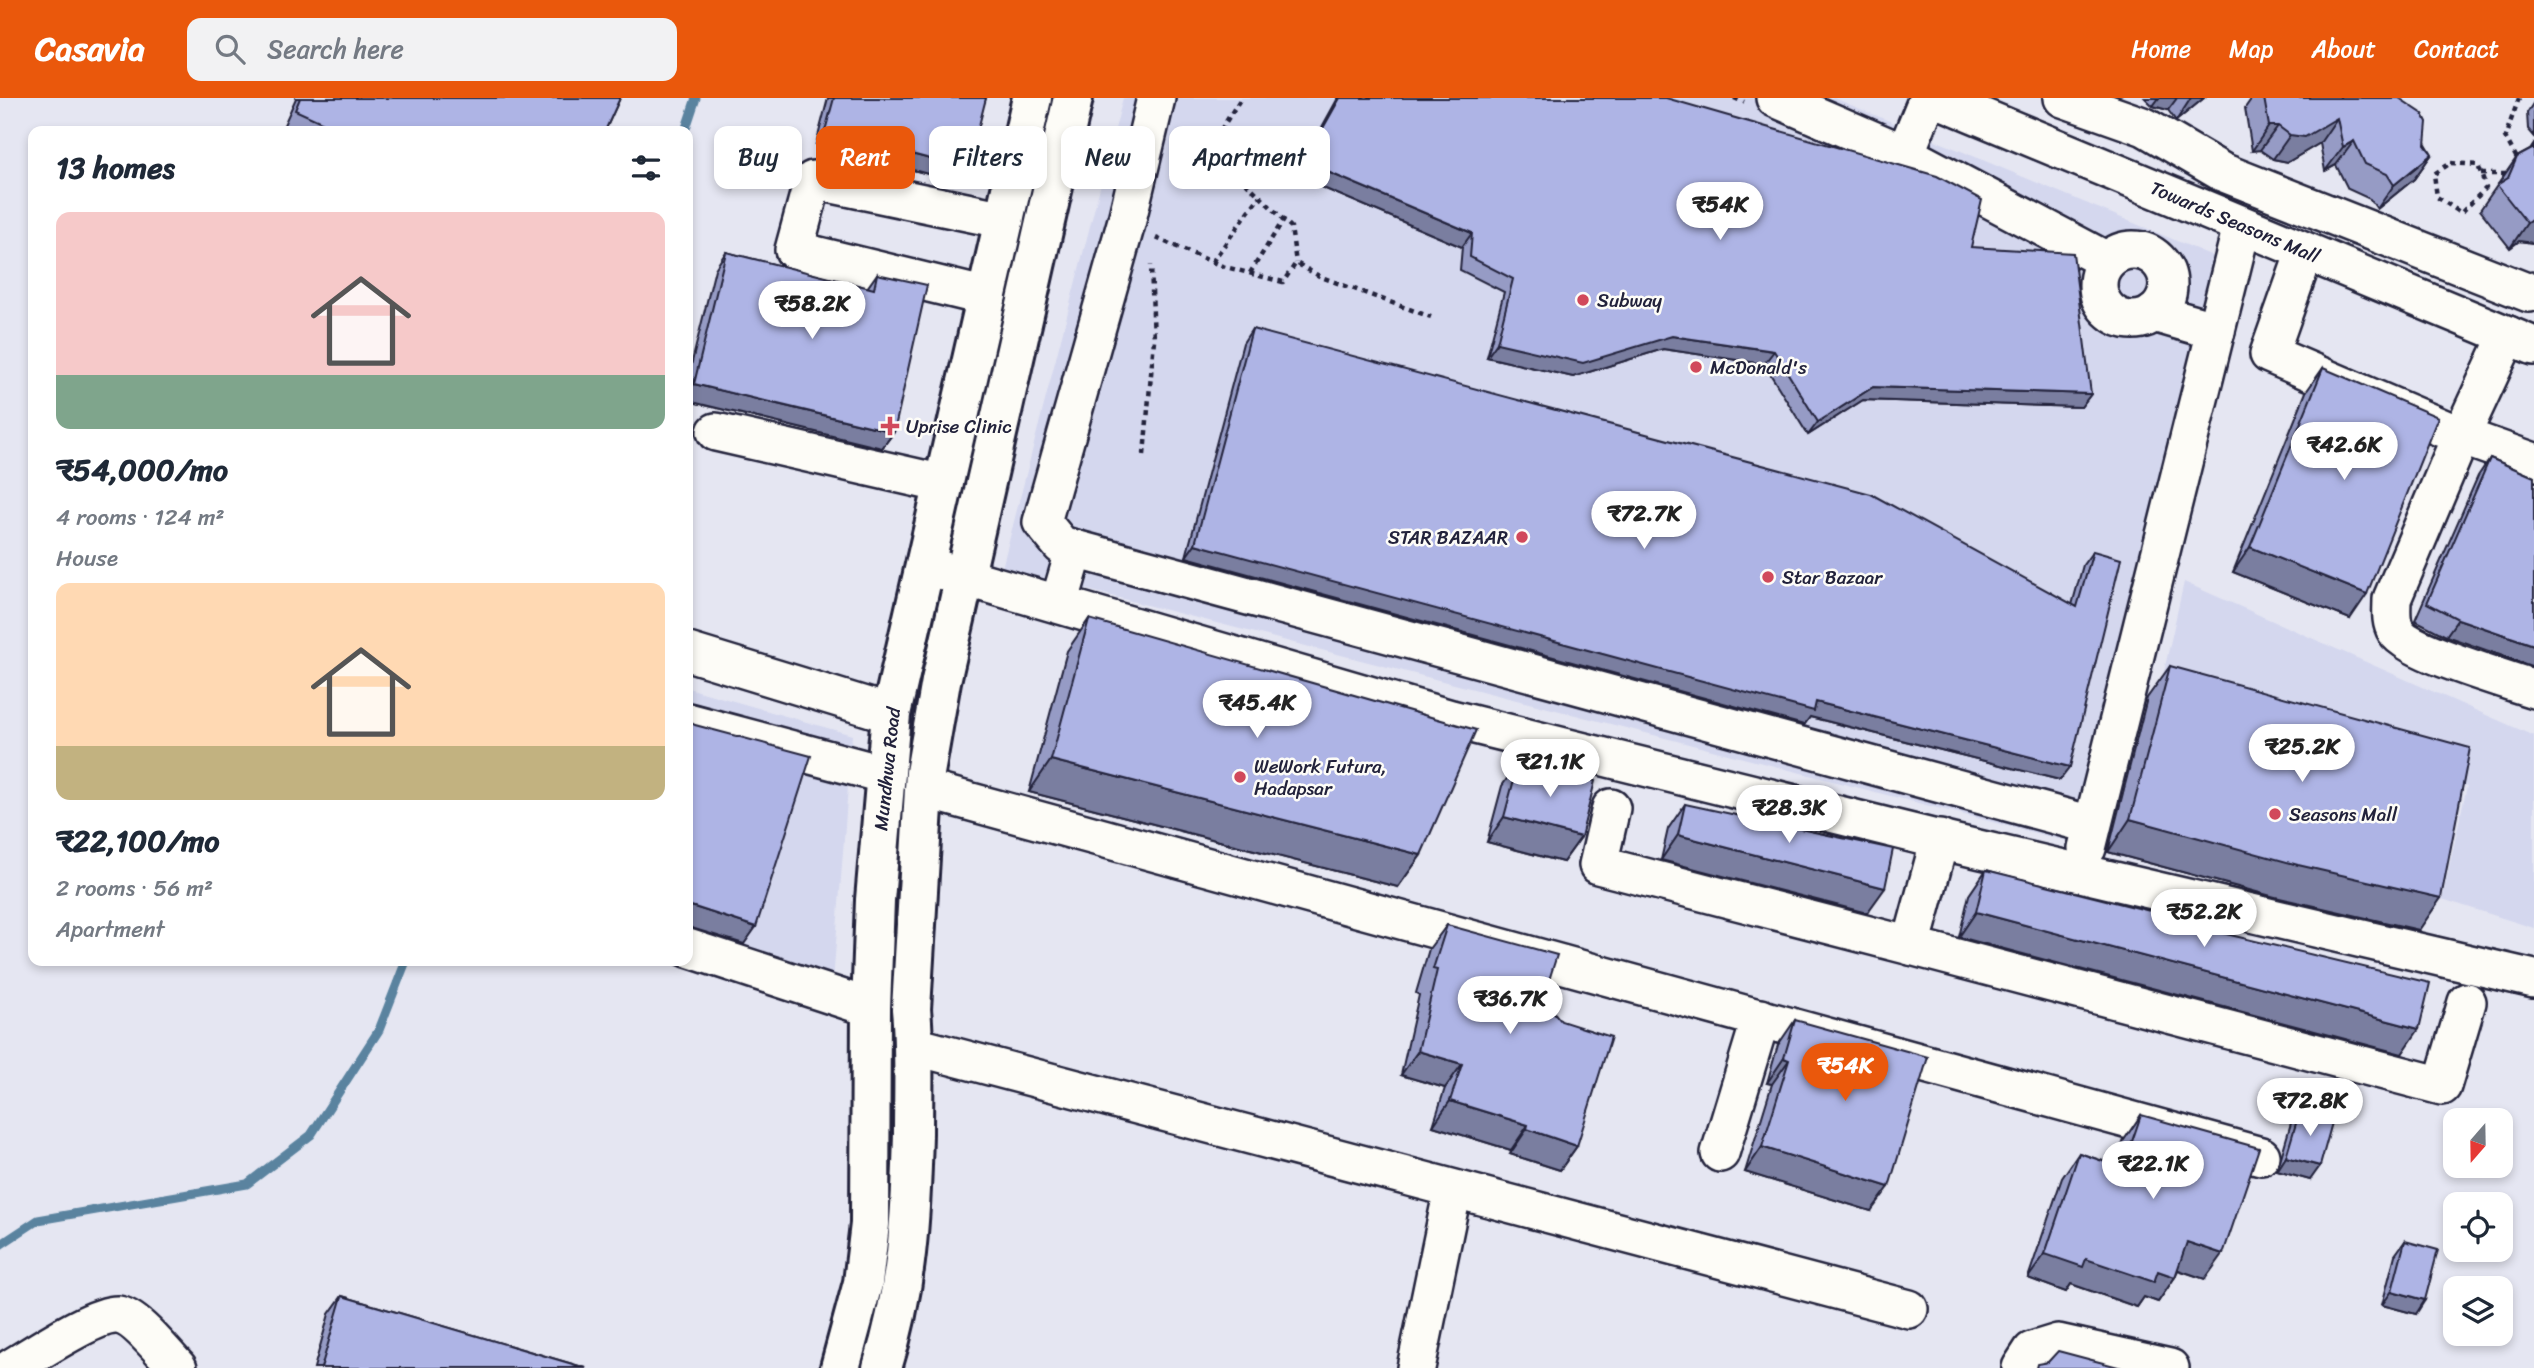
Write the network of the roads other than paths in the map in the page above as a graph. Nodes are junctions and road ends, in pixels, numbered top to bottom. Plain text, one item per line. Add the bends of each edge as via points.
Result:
1 (1032, 98) edge
2 (1073, 98) edge
3 (1156, 98) edge
4 (1775, 98) edge
5 (1928, 98) edge
6 (1936, 98) edge
7 (2063, 98) edge
8 (1905, 154) junction
9 (1005, 220) junction
10 (2242, 226) junction
11 (2305, 252) junction
12 (2107, 261) junction
13 (2534, 290) edge
14 (987, 297) junction
15 (2154, 313) junction
16 (2216, 331) junction
17 (2521, 341) edge
18 (716, 432) dead end
19 (2461, 436) junction
20 (2534, 462) edge
21 (944, 484) junction
22 (1075, 549) junction
23 (926, 565) junction
24 (965, 577) junction
25 (1059, 604) junction
26 (693, 654) edge
27 (2534, 689) edge
28 (891, 714) junction
29 (693, 723) edge
30 (886, 775) junction
31 (924, 789) junction
32 (1611, 808) dead end
33 (2092, 825) junction
34 (1940, 839) junction
35 (2081, 873) junction
36 (1912, 946) junction
37 (693, 950) edge
38 (2534, 979) edge
39 (2467, 1002) dead end
40 (871, 1008) junction
41 (1761, 1018) junction
42 (914, 1046) junction
43 (1720, 1153) dead end
44 (2261, 1156) dead end
45 (1453, 1189) junction
46 (867, 1253) junction
47 (907, 1259) junction
48 (1909, 1310) dead end
49 (11, 1368) edge
50 (178, 1368) edge
51 (840, 1368) edge
52 (882, 1368) edge
53 (1416, 1368) edge
54 (2021, 1368) edge
55 (2171, 1368) edge

1 - 9 highway, Mundhwa Road
2 - 24 highway, Mundhwa Road
3 - 22 street via 1127,220 1042,522 1061,545
4 - 8 street
5 - 8 street
6 - 10 street, Towards Seasons Mall
7 - 13 street via 2146,127 2222,172 2529,293
8 - 12 street
9 - 14 highway, Mundhwa Road
9 - 14 street via 813,180 794,250
10 - 11 street, Towards Seasons Mall
10 - 16 street
11 - 17 street, Towards Seasons Mall
11 - 19 street via 2269,354
12 - 15 street via 2097,281 2102,303 2110,312 2132,320
12 - 15 street via 2128,250 2150,254 2159,262 2167,294
14 - 21 highway, Mundhwa Road
15 - 16 street
16 - 33 street
17 - 19 street
18 - 21 street
19 - 20 street
19 - 27 street via 2392,599 2391,619 2396,633 2419,648
21 - 23 highway, Mundhwa Road
22 - 25 street
22 - 33 street
23 - 24 street
23 - 28 highway, Mundhwa Road
24 - 25 street
24 - 31 highway, Mundhwa Road
25 - 34 street via 1451,719
26 - 28 street
28 - 30 highway, Mundhwa Road
29 - 30 street
30 - 40 highway, Mundhwa Road
31 - 41 street
31 - 42 highway, Mundhwa Road via 911,1009
32 - 36 street via 1598,865
33 - 35 street
34 - 35 street
34 - 36 street
35 - 38 street
36 - 39 street via 2442,1086
37 - 40 street
40 - 46 highway, Mundhwa Road
41 - 43 street
41 - 44 street
42 - 45 street
42 - 47 highway, Mundhwa Road
45 - 48 street
45 - 53 street
46 - 47 highway
46 - 51 highway, Mundhwa Road
47 - 52 highway, Mundhwa Road
49 - 50 street via 91,1322 117,1315 134,1323
54 - 55 street via 2032,1351 2057,1343

